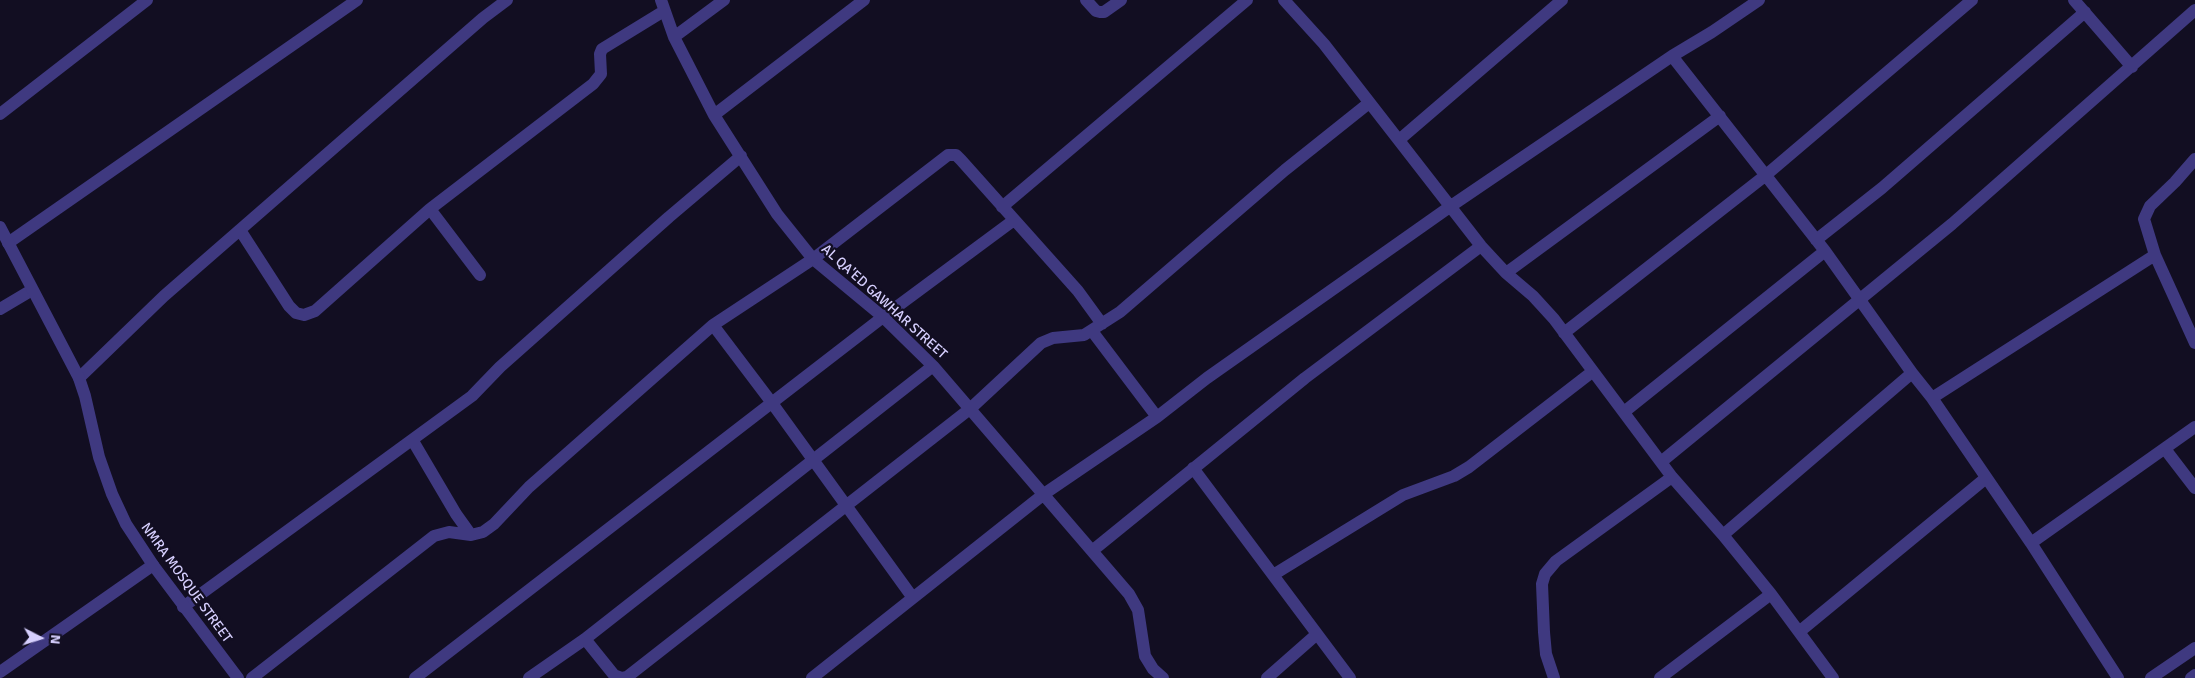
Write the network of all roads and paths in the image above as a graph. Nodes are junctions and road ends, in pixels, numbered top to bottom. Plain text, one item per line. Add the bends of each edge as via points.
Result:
1 (147, 0) edge
2 (507, 0) edge
3 (724, 0) edge
4 (864, 0) edge
5 (1086, 0) edge
6 (1121, 0) edge
7 (1247, 0) edge
8 (1284, 0) edge
9 (1562, 0) edge
10 (1759, 0) edge
11 (1972, 0) edge
12 (2074, 0) edge
13 (351, 2) edge
14 (662, 6) edge
15 (2195, 10) edge
16 (2084, 12) junction
17 (674, 37) junction
18 (1672, 56) junction
19 (2132, 67) junction
20 (1369, 103) junction
21 (0, 114) edge
22 (714, 115) junction
23 (1720, 116) junction
24 (1399, 140) junction
25 (741, 156) junction
26 (2195, 159) edge
27 (1766, 175) junction
28 (1002, 206) junction
29 (1451, 206) junction
30 (430, 209) junction
31 (1014, 220) junction
32 (0, 227) edge
33 (240, 230) junction
34 (1816, 240) junction
35 (8, 243) junction
36 (1481, 246) junction
37 (1825, 251) junction
38 (2156, 255) junction
39 (813, 259) junction
40 (1506, 273) junction
41 (480, 275) dead end
42 (32, 290) junction
43 (1860, 300) junction
44 (0, 309) edge
45 (883, 317) junction
46 (713, 325) junction
47 (1097, 327) junction
48 (1564, 333) junction
49 (2195, 343) edge
50 (933, 366) junction
51 (1592, 372) junction
52 (1912, 373) junction
53 (79, 378) junction
54 (1932, 398) junction
55 (772, 403) junction
56 (971, 408) junction
57 (1624, 412) junction
58 (1157, 417) junction
59 (2195, 427) edge
60 (413, 441) junction
61 (2165, 449) junction
62 (813, 459) junction
63 (1661, 462) junction
64 (1193, 468) junction
65 (1672, 477) junction
66 (1986, 478) junction
67 (2195, 488) edge
68 (1044, 494) junction
69 (847, 505) junction
70 (471, 535) junction
71 (1723, 535) junction
72 (2031, 543) junction
73 (1092, 551) junction
74 (153, 565) junction
75 (1272, 575) junction
76 (1770, 594) junction
77 (913, 598) junction
78 (183, 607) junction
79 (1799, 632) junction
80 (1316, 634) junction
81 (585, 639) junction
82 (2195, 648) edge
83 (0, 672) edge
84 (2195, 675) edge
85 (238, 678) edge
86 (252, 678) edge
87 (415, 678) edge
88 (529, 678) edge
89 (622, 678) edge
90 (812, 678) edge
91 (1163, 678) edge
92 (1267, 678) edge
93 (1350, 678) edge
94 (1554, 678) edge
95 (1660, 678) edge
96 (1833, 678) edge
97 (2118, 678) edge
98 (2151, 678) edge
99 (2191, 678) edge

1 - 21 street
2 - 33 street
3 - 17 street
4 - 22 street
5 - 6 street via 1100,12
7 - 28 street
8 - 20 street via 1324,44
9 - 24 street
10 - 18 street
11 - 27 street
12 - 16 street
13 - 35 street
14 - 17 street, AL QA'ED GAWHAR STREET
14 - 30 street via 602,49 601,74 593,84
15 - 19 street
16 - 19 street
16 - 34 street via 1882,188
17 - 22 street, AL QA'ED GAWHAR STREET
18 - 23 street
18 - 29 street
19 - 43 street
20 - 24 street
20 - 47 street via 1285,170 1120,312
22 - 25 street, AL QA'ED GAWHAR STREET
23 - 27 street
23 - 40 street
24 - 29 street
25 - 39 street, AL QA'ED GAWHAR STREET via 777,214
25 - 60 street via 669,216 500,367 472,396
26 - 38 street via 2145,213 2145,226
27 - 34 street
27 - 48 street
28 - 31 street
28 - 39 street via 962,160 952,154
29 - 36 street
29 - 58 street
30 - 33 street via 315,311 304,315 289,306
30 - 41 street
31 - 45 street
31 - 47 street via 1078,291
32 - 35 street, NMRA MOSQUE STREET
33 - 53 street via 164,296
34 - 37 street
35 - 42 street, NMRA MOSQUE STREET
36 - 40 street
36 - 64 street via 1305,378
37 - 43 street
37 - 57 street
38 - 49 street
38 - 54 street
39 - 45 street, AL QA'ED GAWHAR STREET
39 - 46 street
40 - 48 street via 1533,296
42 - 44 street
42 - 53 street, NMRA MOSQUE STREET
43 - 52 street
43 - 63 street
45 - 50 street, AL QA'ED GAWHAR STREET
45 - 55 street
46 - 55 street
46 - 70 street via 529,487 494,524
47 - 56 street via 1084,335 1053,338 1042,343
47 - 58 street
48 - 51 street
50 - 56 street, AL QA'ED GAWHAR STREET
50 - 62 street
51 - 57 street
51 - 75 street via 1462,472 1396,499
52 - 54 street
52 - 71 street
53 - 74 street, NMRA MOSQUE STREET via 112,494 126,524
54 - 66 street
55 - 62 street
55 - 87 street
56 - 68 street, AL QA'ED GAWHAR STREET
56 - 69 street
57 - 63 street
58 - 68 street
59 - 61 street
60 - 70 street
60 - 78 street
61 - 67 street
61 - 72 street
62 - 69 street
62 - 81 street
63 - 65 street
64 - 73 street
64 - 75 street
65 - 71 street
65 - 94 street via 1556,560 1546,574 1542,584 1544,632 1546,654
66 - 72 street
66 - 79 street
68 - 73 street, AL QA'ED GAWHAR STREET
68 - 77 street
69 - 77 street
69 - 89 street
70 - 86 street via 449,532 434,536
71 - 76 street
72 - 97 street
73 - 91 street, AL QA'ED GAWHAR STREET via 1135,602 1145,656
74 - 78 street, NMRA MOSQUE STREET
74 - 83 street
75 - 80 street
76 - 79 street
76 - 95 street
77 - 90 street
78 - 85 street, NMRA MOSQUE STREET
79 - 96 street
80 - 92 street
80 - 93 street
81 - 88 street
81 - 89 street via 614,675
82 - 98 street
84 - 99 street

